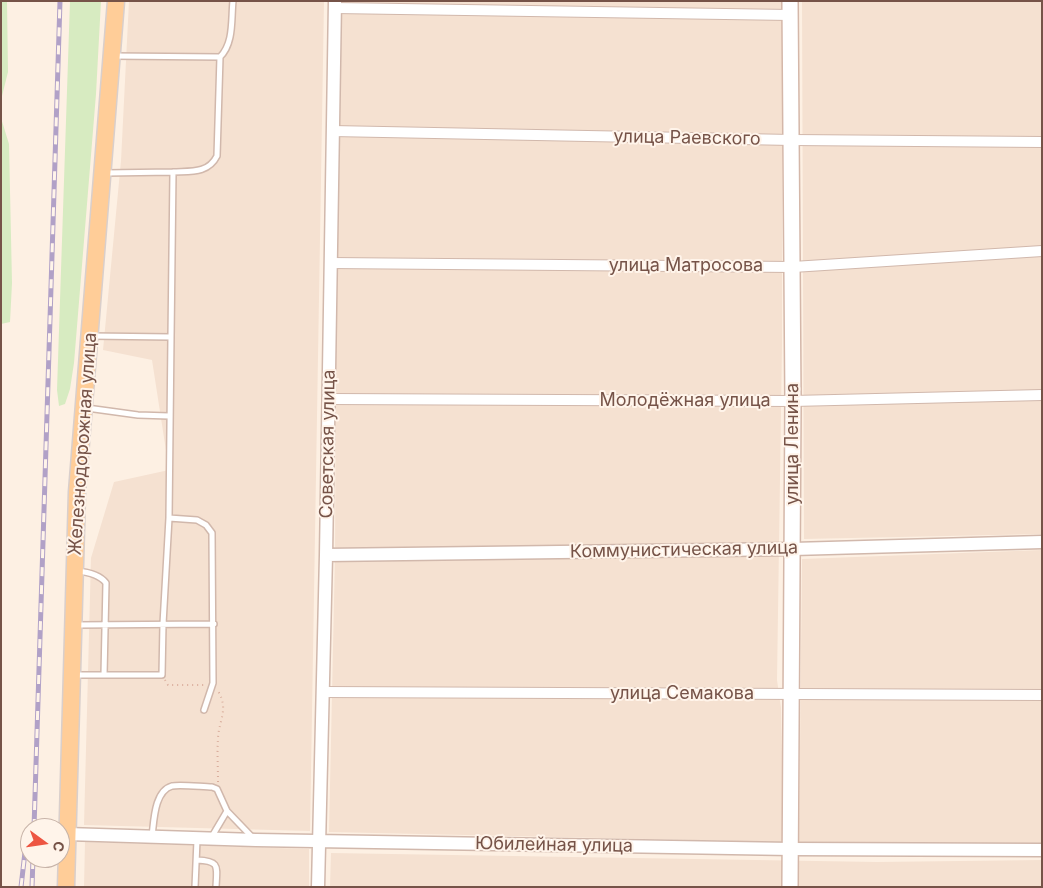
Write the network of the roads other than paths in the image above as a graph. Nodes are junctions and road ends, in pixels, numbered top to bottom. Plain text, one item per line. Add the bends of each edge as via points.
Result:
1 (116, 1) edge
2 (233, 1) edge
3 (335, 5) edge
4 (790, 8) edge
5 (113, 56) junction
6 (220, 57) junction
7 (332, 132) junction
8 (792, 140) junction
9 (1042, 142) edge
10 (173, 172) junction
11 (104, 173) junction
12 (1042, 251) edge
13 (330, 263) junction
14 (792, 266) junction
15 (90, 336) junction
16 (171, 337) junction
17 (1042, 395) edge
18 (329, 399) junction
19 (793, 402) junction
20 (84, 408) junction
21 (169, 416) junction
22 (168, 518) junction
23 (1042, 542) edge
24 (792, 549) junction
25 (326, 555) junction
26 (74, 571) junction
27 (163, 624) junction
28 (214, 624) junction
29 (72, 625) junction
30 (105, 625) junction
31 (71, 675) junction
32 (104, 675) junction
33 (323, 692) junction
34 (792, 694) junction
35 (1042, 695) edge
36 (204, 710) dead end
37 (227, 811) junction
38 (67, 818) edge
39 (70, 834) edge
40 (152, 836) junction
41 (198, 838) junction
42 (211, 838) junction
43 (256, 840) junction
44 (319, 841) junction
45 (791, 849) junction
46 (1042, 850) edge
47 (196, 860) junction
48 (66, 868) edge
49 (66, 887) edge
50 (195, 887) edge
51 (216, 887) edge
52 (318, 887) edge
53 (790, 887) edge

1 - 5 main road, Железнодорожная улица
2 - 6 lane via 230,39
3 - 4 street
3 - 7 street, Советская улица
4 - 8 main road, улица Ленина
5 - 6 lane
5 - 11 main road, Железнодорожная улица
6 - 10 lane via 217,156 206,169
7 - 8 street, улица Раевского
7 - 13 street, Советская улица
8 - 9 street, улица Раевского
8 - 14 main road, улица Ленина
10 - 11 lane
10 - 16 lane
11 - 15 main road, Железнодорожная улица
12 - 14 street, улица Матросова
13 - 14 street, улица Матросова
13 - 18 street, Советская улица
14 - 19 main road, улица Ленина
15 - 16 lane
15 - 20 main road, Железнодорожная улица
16 - 21 lane
17 - 19 street, Молодёжная улица
18 - 19 street, Молодёжная улица
18 - 25 street, Советская улица
19 - 24 main road, улица Ленина
20 - 21 lane
20 - 26 main road, Железнодорожная улица
21 - 22 lane
22 - 27 lane
22 - 28 lane via 197,520 212,534
23 - 24 street, Коммунистическая улица
24 - 25 street, Коммунистическая улица
24 - 34 main road, улица Ленина
25 - 33 street, Советская улица
26 - 29 main road, Железнодорожная улица
26 - 30 lane via 85,571 103,578 106,584
27 - 28 lane
27 - 30 lane
27 - 32 lane via 162,675
28 - 36 lane via 213,684
29 - 30 lane
29 - 31 main road, Железнодорожная улица
30 - 32 lane
31 - 32 lane
31 - 38 main road, Железнодорожная улица
33 - 34 street, улица Семакова
33 - 44 street, Советская улица
34 - 35 street, улица Семакова
34 - 45 main road, улица Ленина
37 - 40 lane via 217,789 172,786 159,798
37 - 42 lane
37 - 43 lane
39 - 40 street, Юбилейная улица
40 - 41 street, Юбилейная улица
41 - 42 street, Юбилейная улица
41 - 47 lane
42 - 43 street, Юбилейная улица
43 - 44 street, Юбилейная улица
44 - 45 street, Юбилейная улица
44 - 52 street, Советская улица
45 - 46 street, Юбилейная улица
45 - 53 main road, улица Ленина
47 - 50 lane
47 - 51 lane via 215,863
48 - 49 main road, Железнодорожная улица

